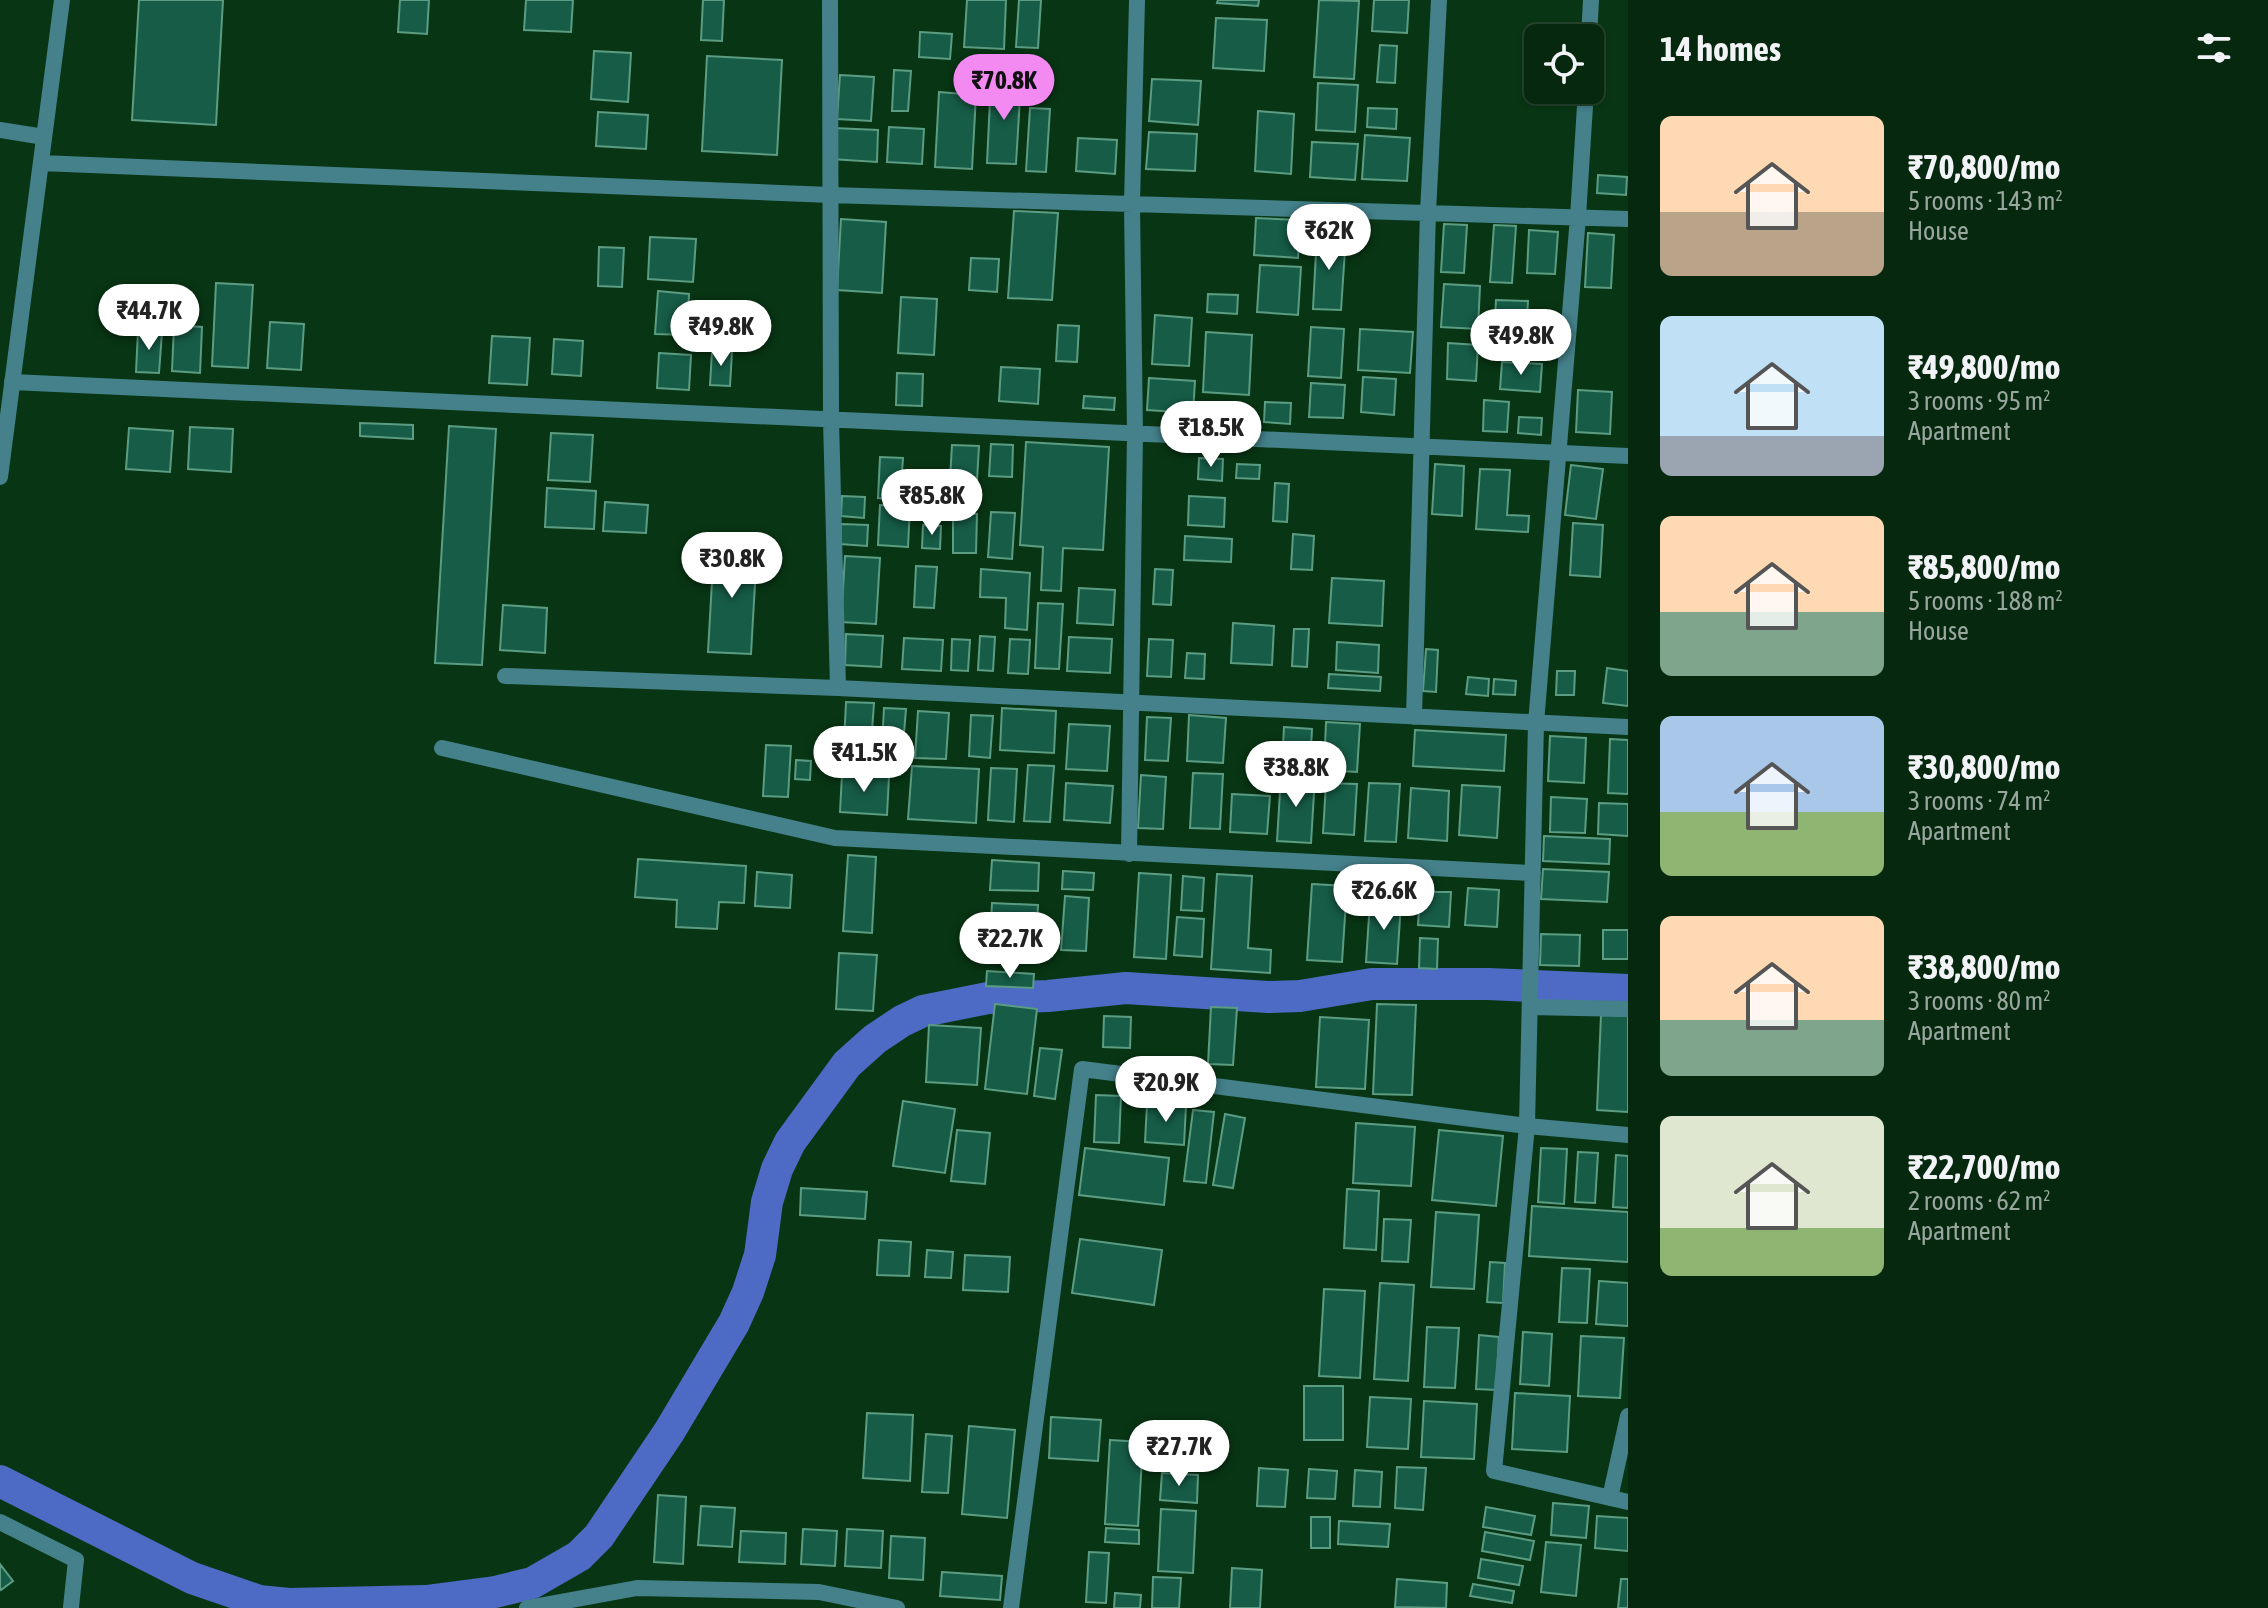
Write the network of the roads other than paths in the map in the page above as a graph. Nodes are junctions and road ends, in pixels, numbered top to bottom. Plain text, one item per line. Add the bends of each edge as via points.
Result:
1 (62, 0) edge
2 (830, 0) edge
3 (1137, 0) edge
4 (1439, 0) edge
5 (1591, 0) edge
6 (1590, 24) edge
7 (1585, 104) edge
8 (0, 130) edge
9 (44, 137) junction
10 (41, 163) junction
11 (830, 195) junction
12 (1132, 204) junction
13 (1428, 212) junction
14 (1578, 217) junction
15 (1628, 219) edge
16 (12, 382) junction
17 (831, 420) junction
18 (1135, 434) junction
19 (1421, 447) junction
20 (1559, 453) junction
21 (1628, 456) edge
22 (0, 477) edge
23 (505, 676) dead end
24 (838, 688) junction
25 (1131, 702) junction
26 (1414, 717) junction
27 (1536, 723) junction
28 (1628, 727) edge
29 (442, 748) dead end
30 (1129, 854) junction
31 (1533, 873) junction
32 (1530, 1005) junction
33 (1628, 1009) edge
34 (1527, 1126) junction
35 (1628, 1135) edge
36 (1628, 1416) edge
37 (1610, 1498) junction
38 (1628, 1502) edge
39 (0, 1522) edge
40 (784, 1600) edge
41 (74, 1608) edge
42 (527, 1608) edge
43 (897, 1608) edge
44 (1011, 1608) edge

1 - 9 street
2 - 11 street
3 - 12 street
4 - 13 street
5 - 6 street
7 - 14 street
8 - 9 street
9 - 10 street
10 - 11 street
10 - 16 street
11 - 12 street
11 - 17 street
12 - 13 street
12 - 18 street
13 - 14 street
13 - 19 street
14 - 15 street
14 - 20 street
16 - 17 street
16 - 22 street
17 - 18 street
17 - 24 street
18 - 19 street
18 - 25 street
19 - 20 street
19 - 26 street
20 - 21 street
20 - 27 street
23 - 24 street
24 - 25 street
25 - 26 street
25 - 30 street
26 - 27 street
27 - 28 street
27 - 31 street
29 - 30 street via 835,838
30 - 31 street
31 - 32 street
32 - 33 street
32 - 34 street
34 - 35 street
34 - 37 street via 1494,1471
34 - 44 street via 1082,1069
36 - 37 street
37 - 38 street
39 - 41 street via 76,1560
40 - 42 street via 637,1588
40 - 43 street via 819,1592

